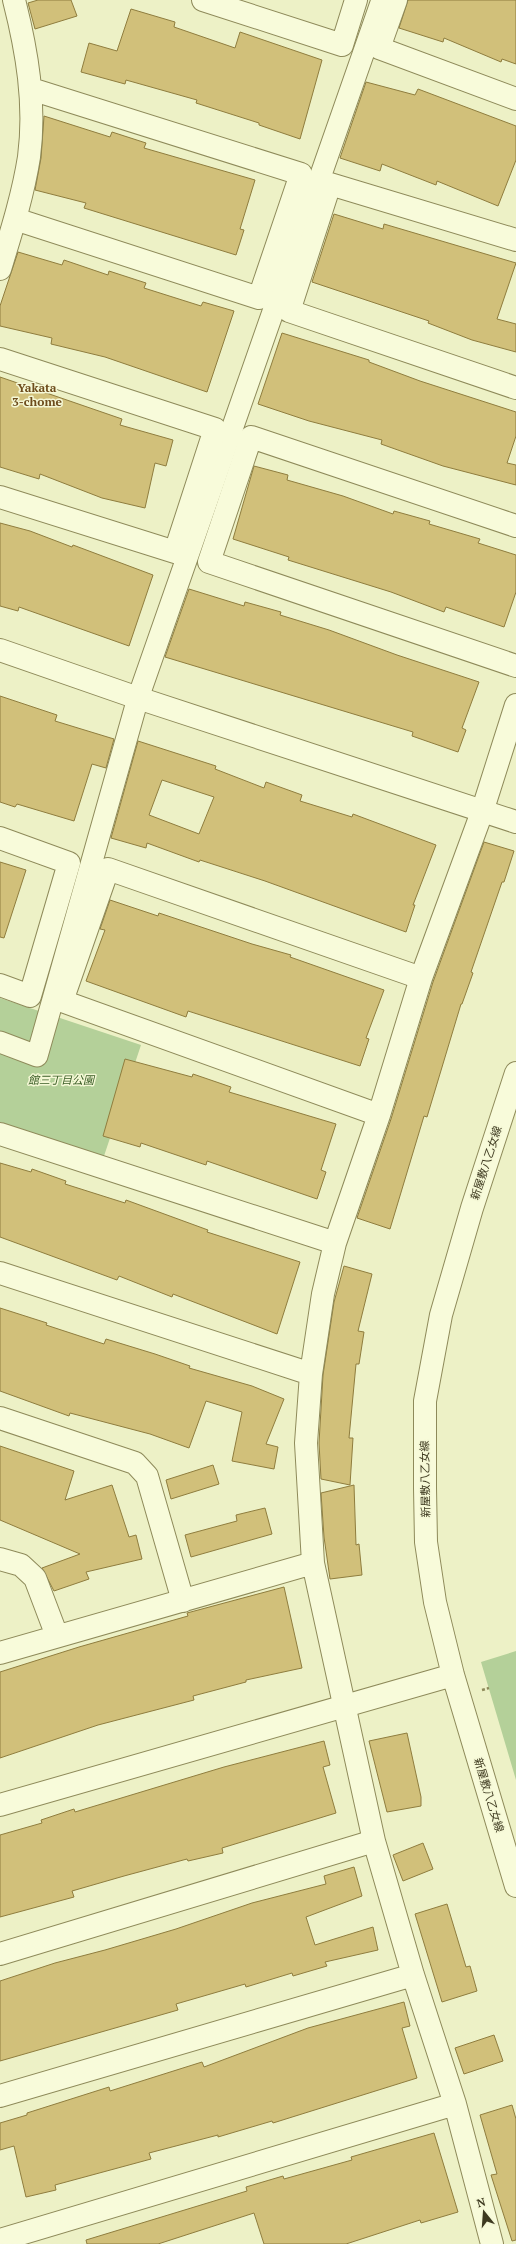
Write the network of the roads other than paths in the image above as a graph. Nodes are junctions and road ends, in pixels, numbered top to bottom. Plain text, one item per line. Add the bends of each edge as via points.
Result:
1 (14, 0) edge
2 (203, 0) edge
3 (356, 0) edge
4 (382, 0) edge
5 (396, 0) edge
6 (31, 89) junction
7 (516, 99) edge
8 (15, 219) junction
9 (516, 240) edge
10 (0, 269) edge
11 (0, 360) edge
12 (516, 388) edge
13 (0, 497) edge
14 (516, 526) edge
15 (0, 650) edge
16 (516, 666) edge
17 (138, 698) junction
18 (516, 705) edge
19 (482, 812) junction
20 (516, 822) edge
21 (0, 838) edge
22 (421, 978) junction
23 (0, 985) edge
24 (0, 1042) edge
25 (516, 1072) edge
26 (379, 1115) junction
27 (0, 1134) edge
28 (335, 1243) junction
29 (0, 1273) edge
30 (310, 1374) junction
31 (0, 1418) edge
32 (0, 1559) edge
33 (314, 1563) junction
34 (183, 1601) junction
35 (57, 1636) junction
36 (0, 1653) edge
37 (453, 1675) junction
38 (344, 1706) junction
39 (0, 1805) edge
40 (374, 1841) junction
41 (516, 1886) edge
42 (0, 1954) edge
43 (413, 1975) junction
44 (0, 2096) edge
45 (455, 2104) junction
46 (0, 2240) edge
47 (489, 2243) edge

1 - 6 street
2 - 3 street via 342,45
4 - 17 street
5 - 7 street via 378,48
6 - 8 street via 29,156
6 - 8 street via 300,174 259,298
8 - 10 street
9 - 12 street via 330,184 289,311
11 - 13 street via 215,430 175,552
14 - 16 street via 250,437 209,562
15 - 17 street
17 - 19 street
17 - 24 street via 37,1056
18 - 19 street
19 - 20 street
19 - 22 street
21 - 23 street via 69,863 30,996
22 - 26 street
22 - 26 street via 108,869 62,1001
25 - 37 street, 新屋敷八乙女線 via 441,1315 425,1401 426,1542 435,1602
26 - 28 street
27 - 28 street
28 - 30 street via 323,1294
29 - 30 street
30 - 33 street via 306,1443
31 - 34 street via 135,1463 147,1476
32 - 35 street via 21,1565 35,1578
33 - 34 street
33 - 38 street
34 - 35 street
35 - 36 street
37 - 38 street
37 - 41 street, 新屋敷八乙女線
38 - 39 street
38 - 40 street
40 - 42 street
40 - 43 street
43 - 44 street
43 - 45 street
45 - 46 street
45 - 47 street

